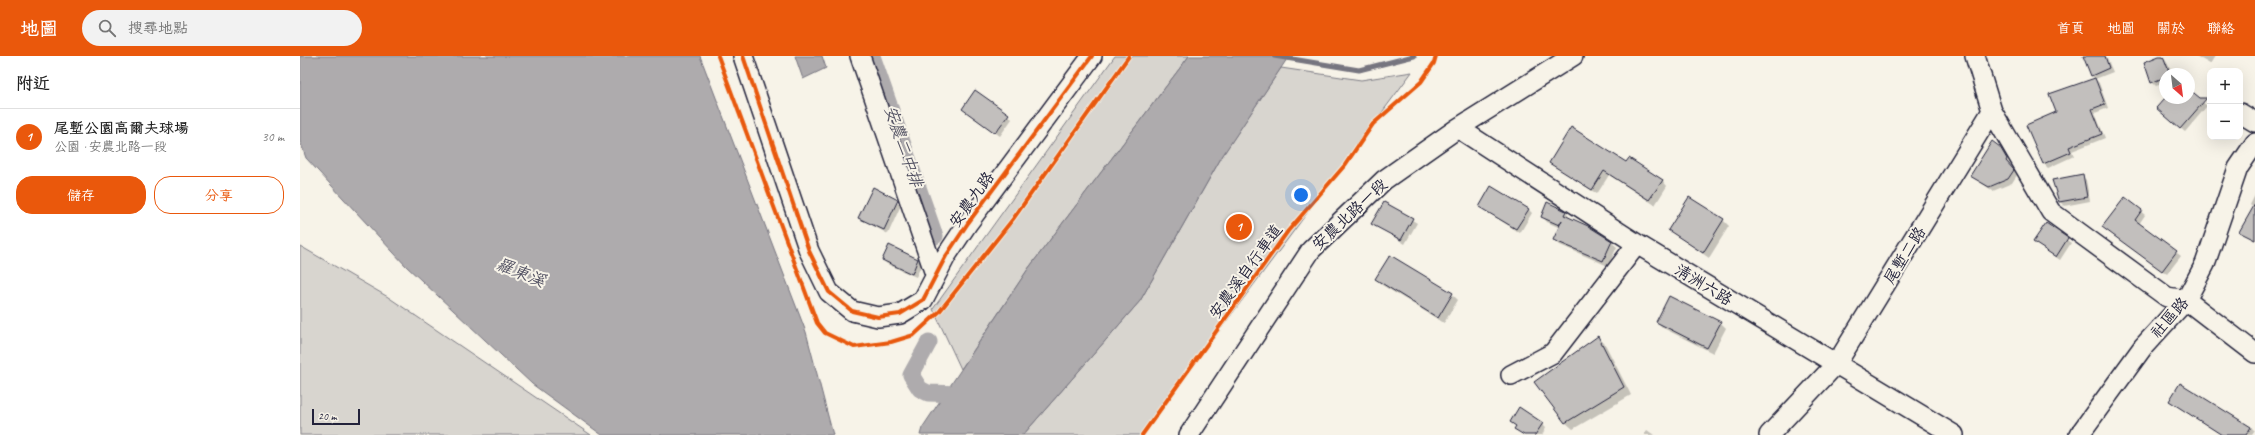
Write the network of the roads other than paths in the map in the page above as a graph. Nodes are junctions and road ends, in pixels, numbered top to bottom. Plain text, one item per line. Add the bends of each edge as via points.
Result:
1 (743, 56) edge
2 (860, 56) edge
3 (1092, 56) edge
4 (1573, 56) edge
5 (1975, 56) edge
6 (1992, 111) junction
7 (2243, 115) edge
8 (2255, 122) edge
9 (1458, 128) junction
10 (2255, 143) edge
11 (1637, 244) junction
12 (935, 274) junction
13 (2186, 300) junction
14 (2255, 353) edge
15 (1837, 363) junction
16 (1511, 375) dead end
17 (1189, 435) edge
18 (1769, 435) edge
19 (1954, 435) edge
20 (2079, 435) edge

1 - 12 street, 安農九路 via 809,251 828,292 852,311 878,317 900,314 923,300
2 - 12 street
3 - 12 street, 安農九路 via 968,223
4 - 9 street, 安農北路一段
5 - 6 street
6 - 13 street via 2051,212 2167,297
6 - 15 street, 尾塹二路
7 - 8 street
9 - 11 street, 清洲六路
9 - 17 street, 安農北路一段 via 1384,180 1310,250
10 - 13 street, 社區路 via 2238,168 2205,264
11 - 15 street, 清洲六路
11 - 16 street via 1553,353
13 - 14 street
13 - 20 street, 社區路 via 2143,347
15 - 18 street, 尾塹二路
15 - 19 street, 清洲六路

